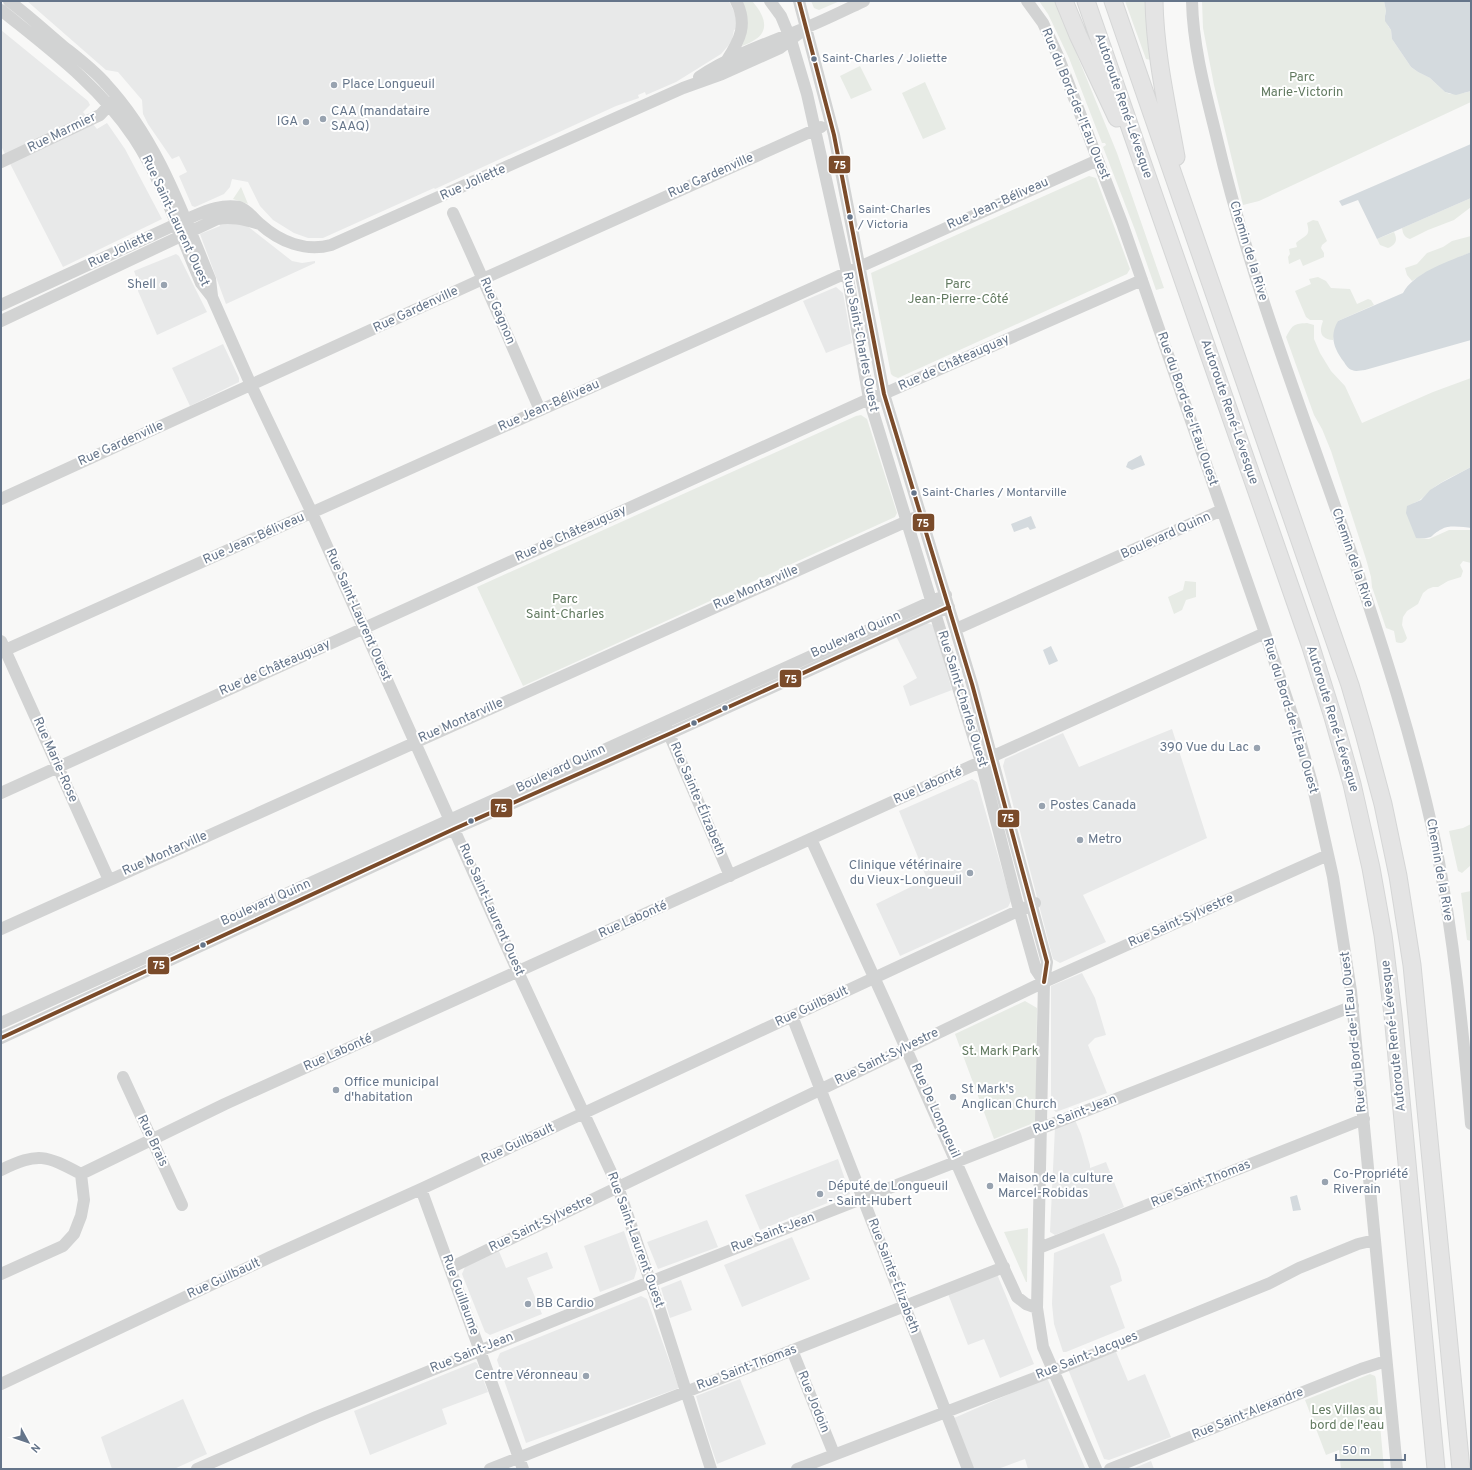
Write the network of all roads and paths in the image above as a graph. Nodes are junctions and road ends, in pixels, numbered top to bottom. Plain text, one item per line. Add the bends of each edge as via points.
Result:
1 (736, 1) edge
2 (770, 1) edge
3 (799, 1) edge
4 (864, 1) edge
5 (1027, 1) edge
6 (1064, 1) edge
7 (1086, 1) edge
8 (1113, 1) edge
9 (1154, 1) edge
10 (1192, 1) edge
11 (10, 2) edge
12 (1, 11) edge
13 (806, 28) junction
14 (790, 37) junction
15 (727, 60) junction
16 (683, 88) junction
17 (113, 101) junction
18 (832, 124) junction
19 (815, 129) junction
20 (1098, 160) junction
21 (1, 162) edge
22 (1158, 205) junction
23 (453, 212) dead end
24 (1186, 213) junction
25 (183, 228) junction
26 (860, 267) junction
27 (847, 272) junction
28 (483, 279) junction
29 (1142, 280) junction
30 (1, 305) edge
31 (1, 321) edge
32 (251, 384) junction
33 (884, 394) junction
34 (869, 399) junction
35 (540, 410) junction
36 (1, 499) edge
37 (1222, 510) junction
38 (312, 513) junction
39 (921, 515) junction
40 (907, 520) junction
41 (946, 595) junction
42 (932, 600) junction
43 (949, 607) junction
44 (936, 613) junction
45 (363, 628) junction
46 (956, 629) junction
47 (1265, 633) junction
48 (2, 648) edge
49 (664, 722) junction
50 (669, 734) junction
51 (415, 741) junction
52 (987, 760) junction
53 (58, 767) junction
54 (1, 793) edge
55 (452, 825) junction
56 (811, 839) junction
57 (1328, 855) junction
58 (730, 876) junction
59 (109, 880) junction
60 (1033, 904) junction
61 (1019, 910) junction
62 (1, 929) edge
63 (518, 972) junction
64 (875, 978) junction
65 (1044, 982) junction
66 (1353, 1006) junction
67 (792, 1016) junction
68 (1, 1023) edge
69 (1, 1038) edge
70 (906, 1048) junction
71 (123, 1077) dead end
72 (821, 1089) junction
73 (583, 1113) junction
74 (1364, 1119) junction
75 (1471, 1124) edge
76 (1041, 1128) junction
77 (152, 1140) junction
78 (957, 1161) junction
79 (1, 1170) edge
80 (81, 1174) junction
81 (618, 1187) junction
82 (421, 1189) junction
83 (863, 1198) junction
84 (182, 1205) dead end
85 (1375, 1240) junction
86 (1038, 1248) junction
87 (1004, 1267) junction
88 (450, 1268) junction
89 (1, 1274) edge
90 (650, 1281) junction
91 (905, 1306) junction
92 (1038, 1308) junction
93 (481, 1350) junction
94 (792, 1350) junction
95 (1386, 1361) junction
96 (1053, 1371) junction
97 (1, 1384) edge
98 (686, 1392) junction
99 (946, 1411) junction
100 (834, 1454) junction
101 (521, 1463) edge
102 (197, 1469) edge
103 (490, 1469) edge
104 (711, 1469) edge
105 (797, 1469) edge
106 (968, 1469) edge
107 (1096, 1469) edge
108 (1110, 1469) edge
109 (1397, 1469) edge
110 (1436, 1469) edge
111 (1460, 1469) edge

1 - 15 street via 742,29 738,42
2 - 14 street, Rue Saint-Charles Ouest via 781,16
3 - 13 street, Rue Saint-Charles Ouest
4 - 13 street, Rue Joliette
5 - 20 street, Rue du Bord-de-l'Eau Ouest via 1049,35
6 - 22 highway
7 - 22 highway, Autoroute René-Lévesque
8 - 24 highway, Autoroute René-Lévesque
9 - 24 highway via 1161,72
10 - 75 street, Chemin de la Rive via 1200,63 1236,218 1376,628 1423,791 1438,858 1453,951
11 - 12 street
11 - 17 street, Rue Saint-Laurent Ouest via 106,83
12 - 17 street, Rue Saint-Laurent Ouest
13 - 14 street, Rue Joliette
13 - 18 street, Rue Saint-Charles Ouest
14 - 15 street, Rue Joliette
14 - 16 street, Rue Joliette via 780,48
14 - 19 street, Rue Saint-Charles Ouest
15 - 16 street, Rue Joliette
16 - 25 street, Rue Joliette via 332,245 316,248 298,246 261,225 246,210 228,206 209,210
17 - 21 street, Rue Marmier via 100,115
17 - 25 street, Rue Saint-Laurent Ouest via 133,118 155,154
18 - 19 street, Rue Gardenville
18 - 26 street, Rue Saint-Charles Ouest
19 - 27 street, Rue Saint-Charles Ouest
19 - 28 street, Rue Gardenville
20 - 26 street, Rue Jean-Béliveau
20 - 29 street, Rue du Bord-de-l'Eau Ouest
22 - 110 highway, Autoroute René-Lévesque via 1319,672 1348,770 1367,850 1383,935 1393,1015
23 - 28 street, Rue Gagnon
24 - 111 highway, Autoroute René-Lévesque via 1350,685 1388,828 1415,985
25 - 30 street, Rue Joliette
25 - 31 street, Rue Joliette
25 - 32 street, Rue Saint-Laurent Ouest via 201,283 212,297
26 - 27 street, Rue Jean-Béliveau
26 - 33 street, Rue Saint-Charles Ouest
27 - 34 street, Rue Saint-Charles Ouest
27 - 35 street, Rue Jean-Béliveau
28 - 32 street, Rue Gardenville
28 - 35 street, Rue Gagnon
29 - 33 street, Rue de Châteauguay
29 - 37 street, Rue du Bord-de-l'Eau Ouest
32 - 36 street, Rue Gardenville
32 - 38 street, Rue Saint-Laurent Ouest
33 - 34 street, Rue de Châteauguay
33 - 39 street, Rue Saint-Charles Ouest
34 - 40 street, Rue Saint-Charles Ouest
34 - 45 street, Rue de Châteauguay
35 - 38 street, Rue Jean-Béliveau
37 - 46 street, Boulevard Quinn
37 - 47 street, Rue du Bord-de-l'Eau Ouest
38 - 45 street, Rue Saint-Laurent Ouest
38 - 48 street, Rue Jean-Béliveau
39 - 40 street, Rue Montarville
39 - 41 street, Rue Saint-Charles Ouest
40 - 42 street, Rue Saint-Charles Ouest
40 - 51 street, Rue Montarville
41 - 42 street, Boulevard Quinn
41 - 43 street, Rue Saint-Charles Ouest
42 - 44 street, Rue Saint-Charles Ouest
42 - 49 street, Boulevard Quinn
43 - 44 street, Boulevard Quinn
43 - 46 street, Rue Saint-Charles Ouest
44 - 50 street, Boulevard Quinn
44 - 52 street, Rue Saint-Charles Ouest
45 - 51 street, Rue Saint-Laurent Ouest
45 - 53 street, Rue de Châteauguay
46 - 52 street, Rue Saint-Charles Ouest
47 - 52 street, Rue Labonté
47 - 57 street, Rue du Bord-de-l'Eau Ouest via 1305,758
48 - 53 street, Rue Marie-Rose
49 - 50 street, Rue Sainte-Élizabeth
49 - 55 street, Boulevard Quinn
50 - 55 street, Boulevard Quinn
50 - 58 street, Rue Sainte-Élizabeth
51 - 55 street, Rue Saint-Laurent Ouest
51 - 59 street, Rue Montarville
52 - 56 street, Rue Labonté
52 - 60 street, Rue Saint-Charles Ouest
52 - 61 street, Rue Saint-Charles Ouest
53 - 54 street, Rue de Châteauguay
53 - 59 street, Rue Marie-Rose
55 - 63 street, Rue Saint-Laurent Ouest
55 - 68 street, Boulevard Quinn
55 - 69 street, Boulevard Quinn
56 - 58 street, Rue Labonté
56 - 64 street, Rue De Longueuil
57 - 65 street, Rue Saint-Sylvestre
57 - 66 street, Rue du Bord-de-l'Eau Ouest
58 - 63 street, Rue Labonté
59 - 62 street, Rue Montarville
60 - 61 street, Rue Guilbault
60 - 65 street, Rue Saint-Charles Ouest via 1047,962
61 - 64 street, Rue Guilbault
61 - 65 street, Rue Saint-Charles Ouest via 1036,970
63 - 73 street, Rue Saint-Laurent Ouest
63 - 77 street, Rue Labonté via 225,1104
64 - 67 street, Rue Guilbault
64 - 70 street, Rue De Longueuil
65 - 70 street, Rue Saint-Sylvestre
65 - 76 street, Rue Saint-Charles Ouest
66 - 74 street, Rue du Bord-de-l'Eau Ouest
66 - 76 street, Rue Saint-Jean
67 - 72 street, Rue Sainte-Élizabeth
67 - 73 street, Rue Guilbault
70 - 72 street, Rue Saint-Sylvestre
70 - 78 street, Rue De Longueuil
71 - 77 street, Rue Brais
72 - 81 street, Rue Saint-Sylvestre
72 - 83 street, Rue Sainte-Élizabeth
73 - 81 street, Rue Saint-Laurent Ouest
73 - 82 street, Rue Guilbault
74 - 85 street, Rue du Bord-de-l'Eau Ouest
74 - 86 street, Rue Saint-Thomas
76 - 78 street, Rue Saint-Jean
76 - 86 street, Rue Saint-Charles Ouest
77 - 80 street, Rue Labonté
77 - 84 street, Rue Brais
78 - 83 street, Rue Saint-Jean
78 - 87 street, Rue De Longueuil
79 - 80 street via 22,1160 38,1157 57,1162
80 - 89 street via 84,1200 74,1234 63,1246
81 - 88 street, Rue Saint-Sylvestre
81 - 90 street, Rue Saint-Laurent Ouest
82 - 88 street, Rue Guillaume
82 - 97 street, Rue Guilbault
83 - 90 street, Rue Saint-Jean
83 - 91 street, Rue Sainte-Élizabeth
85 - 95 street, Rue du Bord-de-l'Eau Ouest
85 - 96 street, Rue Saint-Jacques via 1358,1244 1299,1268 1270,1283
86 - 92 street, Rue Saint-Charles Ouest
87 - 91 street, Rue Saint-Thomas
87 - 92 street, Rue De Longueuil via 1017,1297 1026,1304
88 - 93 street, Rue Guillaume
90 - 93 street, Rue Saint-Jean
90 - 98 street, Rue Saint-Laurent Ouest
91 - 94 street, Rue Saint-Thomas
91 - 99 street, Rue Sainte-Élizabeth
92 - 96 street, Rue Saint-Charles Ouest via 1041,1336
93 - 101 street, Rue Guillaume
93 - 102 street, Rue Saint-Jean via 316,1416
94 - 98 street, Rue Saint-Thomas
94 - 100 street, Rue Jodoin
95 - 108 street, Rue Saint-Alexandre
95 - 109 street, Rue du Bord-de-l'Eau Ouest
96 - 99 street, Rue Saint-Jacques
96 - 107 street, Rue Saint-Charles Ouest
98 - 101 street, Rue Saint-Thomas
98 - 104 street, Rue Saint-Laurent Ouest
99 - 100 street, Rue Saint-Jacques
99 - 106 street, Rue Sainte-Élizabeth
100 - 105 street, Rue Saint-Jacques
101 - 103 street, Rue Saint-Thomas

